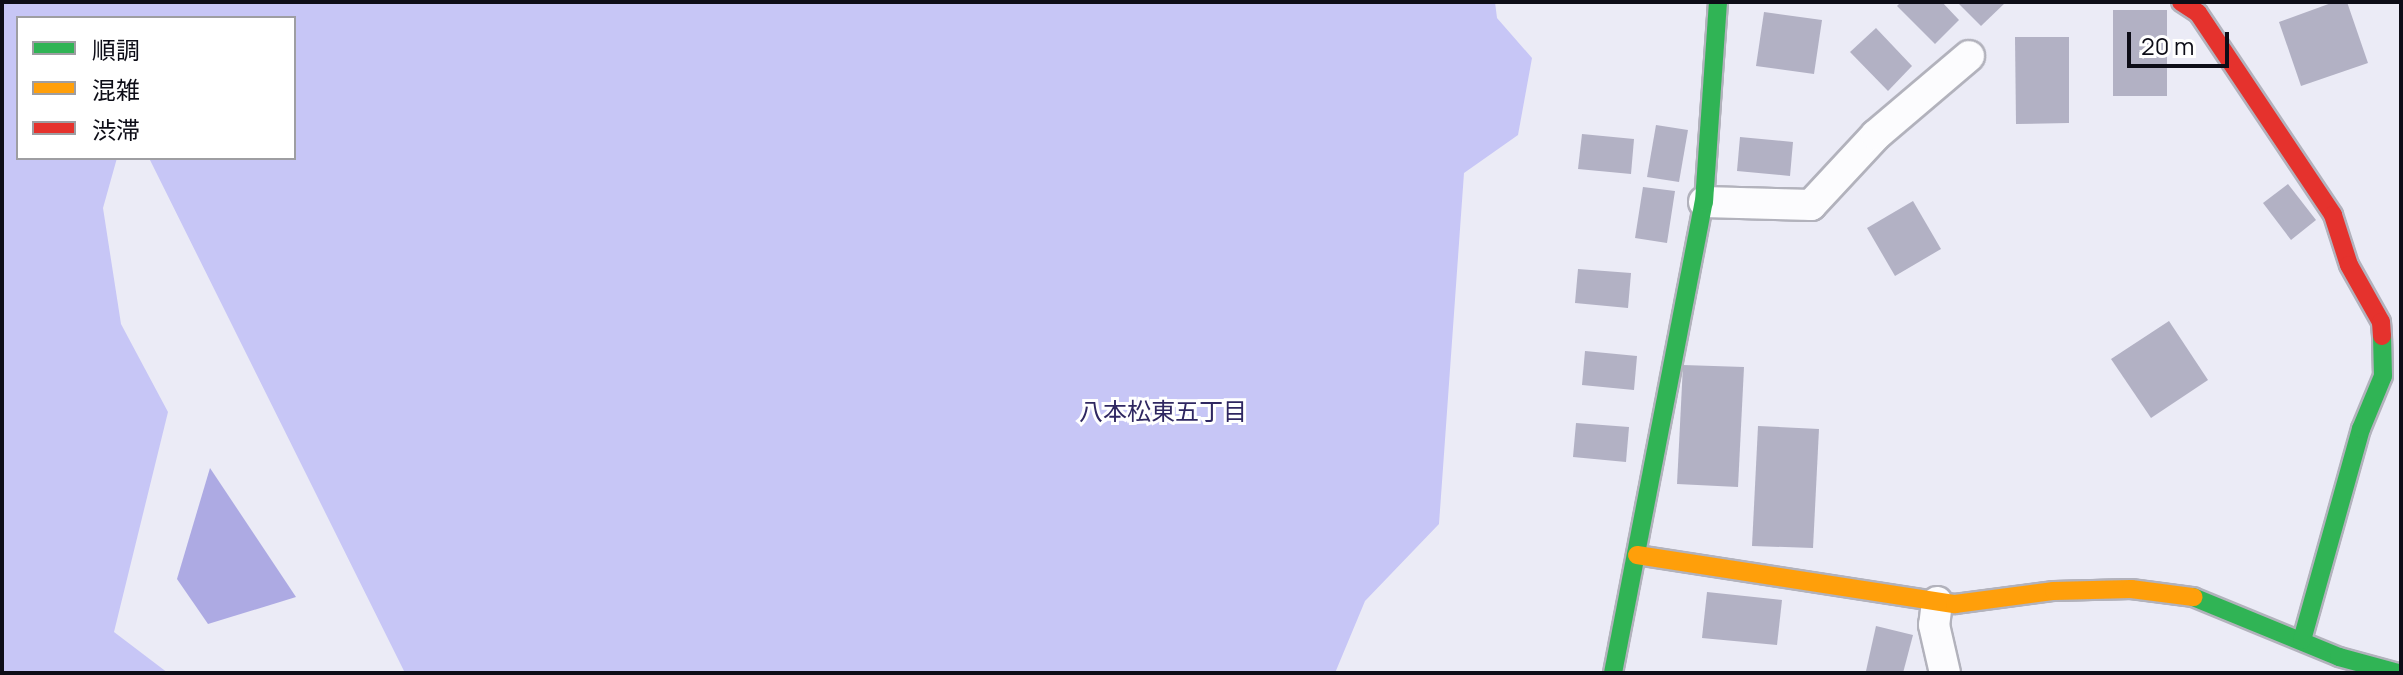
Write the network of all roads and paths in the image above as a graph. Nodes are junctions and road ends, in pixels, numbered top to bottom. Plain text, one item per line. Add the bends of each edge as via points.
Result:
1 (1718, 2) edge
2 (2181, 2) edge
3 (1969, 56) dead end
4 (1704, 202) junction
5 (1637, 555) junction
6 (1937, 602) junction
7 (2302, 640) junction
8 (1613, 673) edge
9 (1945, 673) edge
10 (2398, 673) edge

1 - 4 street
2 - 7 street via 2198,13 2333,215 2349,265 2381,322 2383,376 2361,429
3 - 4 street via 1876,135 1811,205
4 - 5 street
5 - 6 street
5 - 8 street
6 - 7 street via 2131,589 2193,597
6 - 9 street via 1934,625
7 - 10 street via 2339,657

